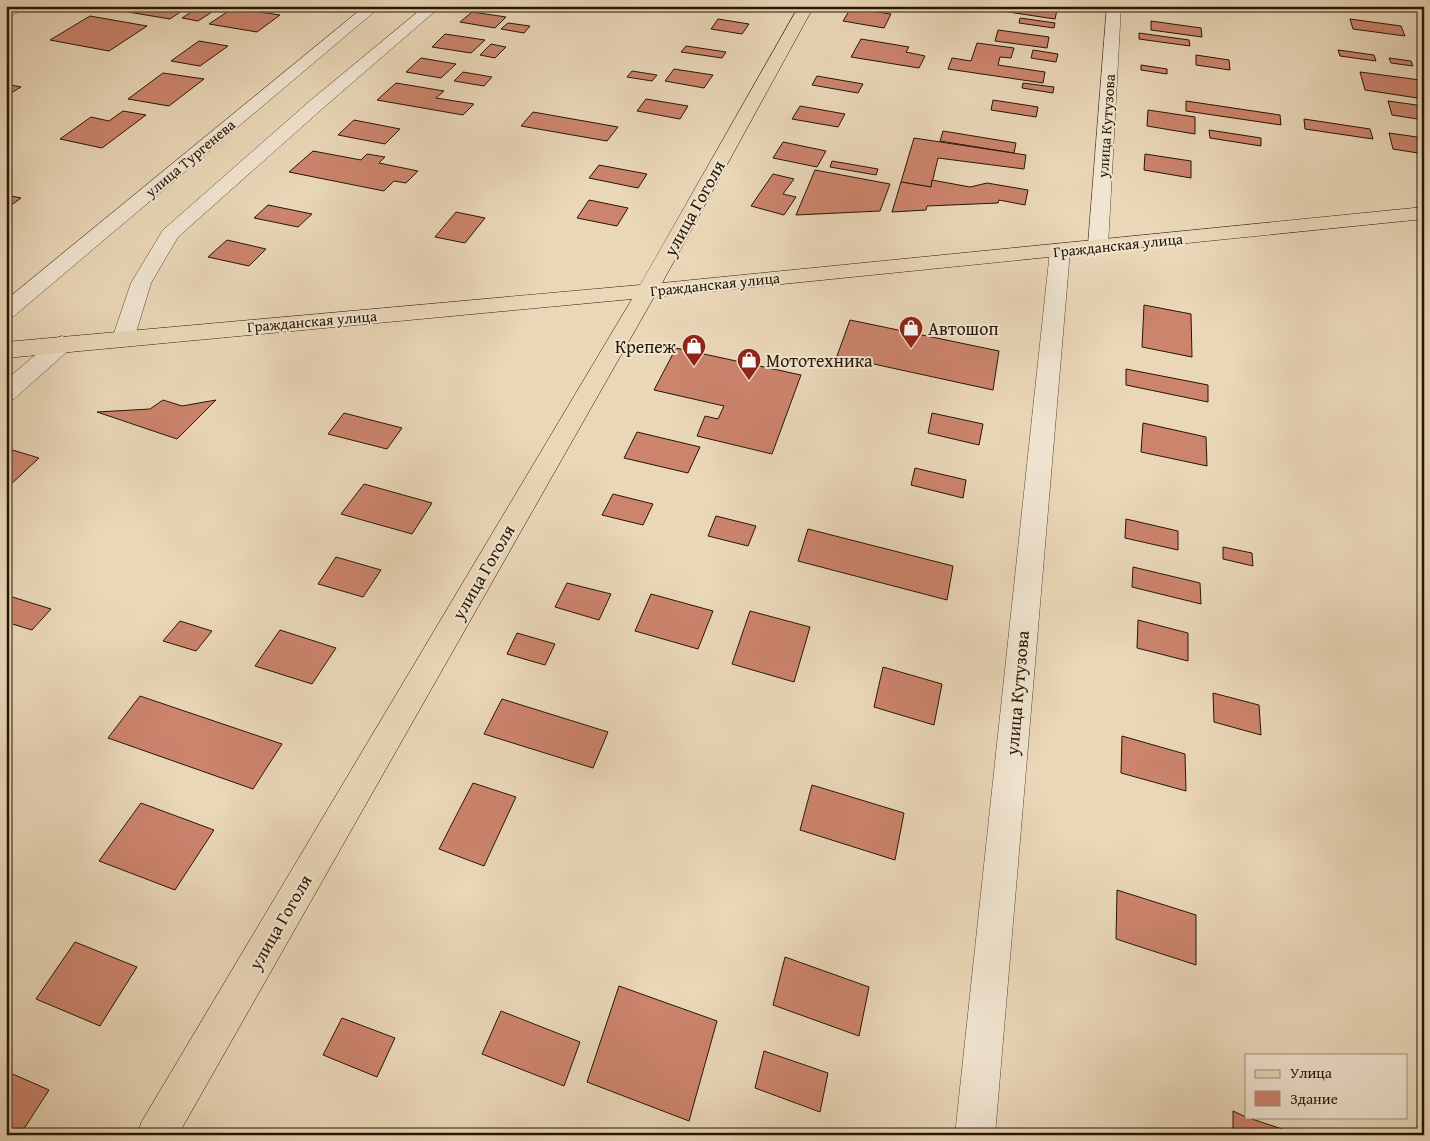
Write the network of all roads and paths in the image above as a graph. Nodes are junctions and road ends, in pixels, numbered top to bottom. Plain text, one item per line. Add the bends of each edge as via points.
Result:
1 (22, 6) edge
2 (374, 6) edge
3 (434, 6) edge
4 (807, 6) edge
5 (1114, 6) edge
6 (6, 15) edge
7 (1424, 213) edge
8 (1098, 246) junction
9 (1060, 251) junction
10 (647, 291) junction
11 (6, 311) edge
12 (122, 339) junction
13 (62, 344) junction
14 (6, 350) edge
15 (6, 393) edge
16 (156, 1135) edge
17 (975, 1135) edge

1 - 6 street
2 - 11 street, улица Тургенева
3 - 12 street via 170,234 141,283
4 - 10 main road, улица Гоголя
5 - 8 street, улица Кутузова
7 - 8 main road, Гражданская улица
8 - 9 main road, Гражданская улица
9 - 10 main road, Гражданская улица
9 - 17 street, улица Кутузова
10 - 12 main road, Гражданская улица
10 - 16 main road, улица Гоголя
12 - 13 main road, Гражданская улица
13 - 14 main road, Гражданская улица
13 - 15 street

